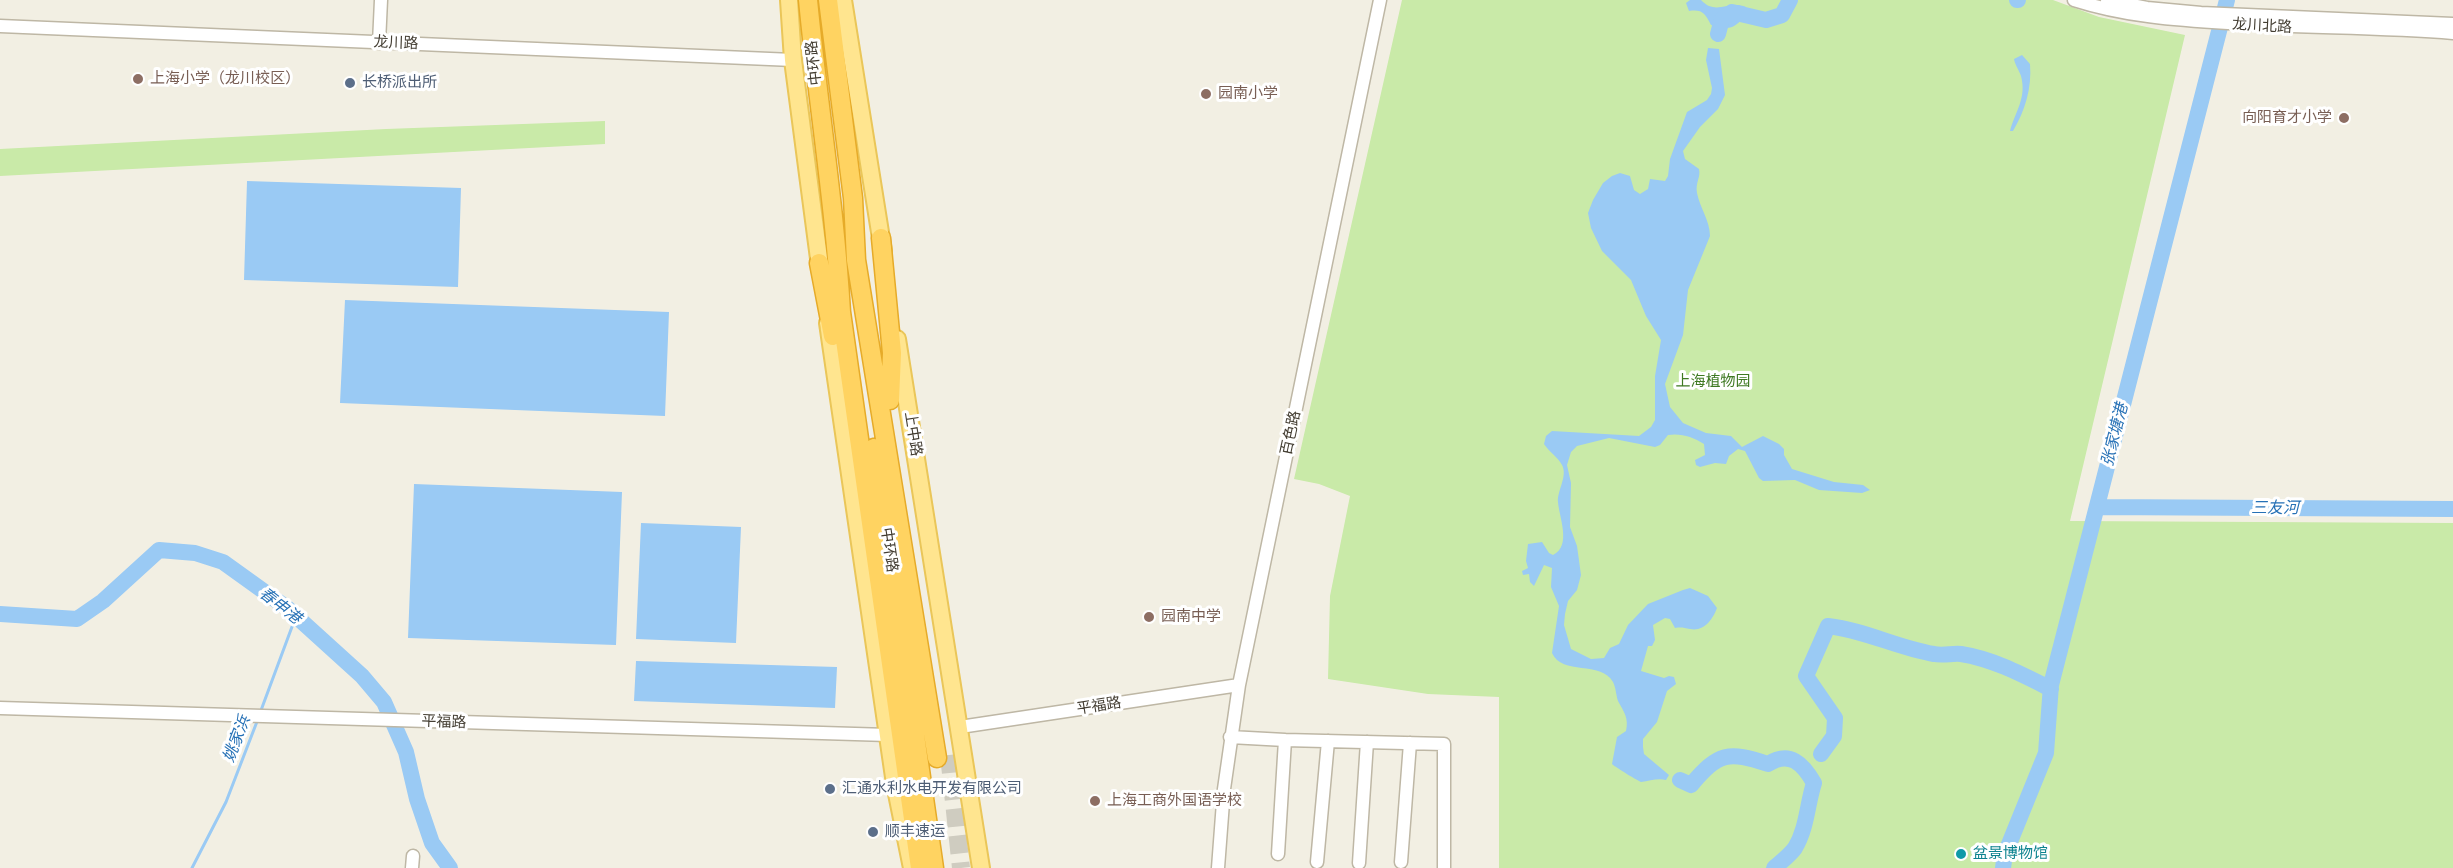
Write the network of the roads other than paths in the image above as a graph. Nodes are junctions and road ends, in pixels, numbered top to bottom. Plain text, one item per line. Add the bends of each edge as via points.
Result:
1 (381, 0) edge
2 (789, 0) edge
3 (808, 0) edge
4 (828, 0) edge
5 (843, 0) edge
6 (1380, 0) edge
7 (2074, 0) edge
8 (2107, 0) edge
9 (2200, 17) junction
10 (2233, 19) junction
11 (2453, 24) edge
12 (0, 26) edge
13 (2453, 33) edge
14 (379, 43) junction
15 (793, 60) junction
16 (881, 238) junction
17 (819, 263) junction
18 (867, 364) junction
19 (890, 400) junction
20 (884, 612) junction
21 (1239, 685) junction
22 (0, 708) edge
23 (960, 727) junction
24 (888, 735) junction
25 (1230, 737) junction
26 (1285, 740) junction
27 (1328, 741) junction
28 (1367, 742) junction
29 (1410, 743) junction
30 (1278, 854) dead end
31 (1317, 862) dead end
32 (1401, 862) dead end
33 (1359, 863) dead end
34 (912, 868) edge
35 (920, 868) edge
36 (934, 868) edge
37 (981, 868) edge
38 (1218, 868) edge
39 (1444, 868) edge

1 - 14 street
2 - 15 main road
3 - 18 highway, 中环路 via 836,234
4 - 18 highway, 中环路 via 853,198
5 - 16 main road, 上中路
6 - 21 street, 百色路
7 - 9 street, 龙川北路 via 2128,14
8 - 9 street, 龙川北路
9 - 10 street, 龙川北路
10 - 11 street, 龙川北路
10 - 13 street, 龙川北路
12 - 14 street, 龙川路
14 - 15 street, 龙川路
15 - 17 main road
16 - 19 highway via 892,353
16 - 23 main road, 上中路
17 - 20 highway
17 - 24 main road
18 - 19 highway, 中环路
18 - 19 highway, 中环路 via 943,757
18 - 20 highway, 中环路
18 - 36 highway, 中环路
20 - 35 highway, 中环路
21 - 23 street, 平福路
21 - 25 street, 百色路
22 - 24 street, 平福路
23 - 37 main road, 上中路
24 - 34 main road
25 - 26 street
25 - 38 street, 百色路
26 - 27 street
26 - 30 street
27 - 28 street
27 - 31 street
28 - 29 street
28 - 33 street
29 - 32 street
29 - 39 street via 1444,744

